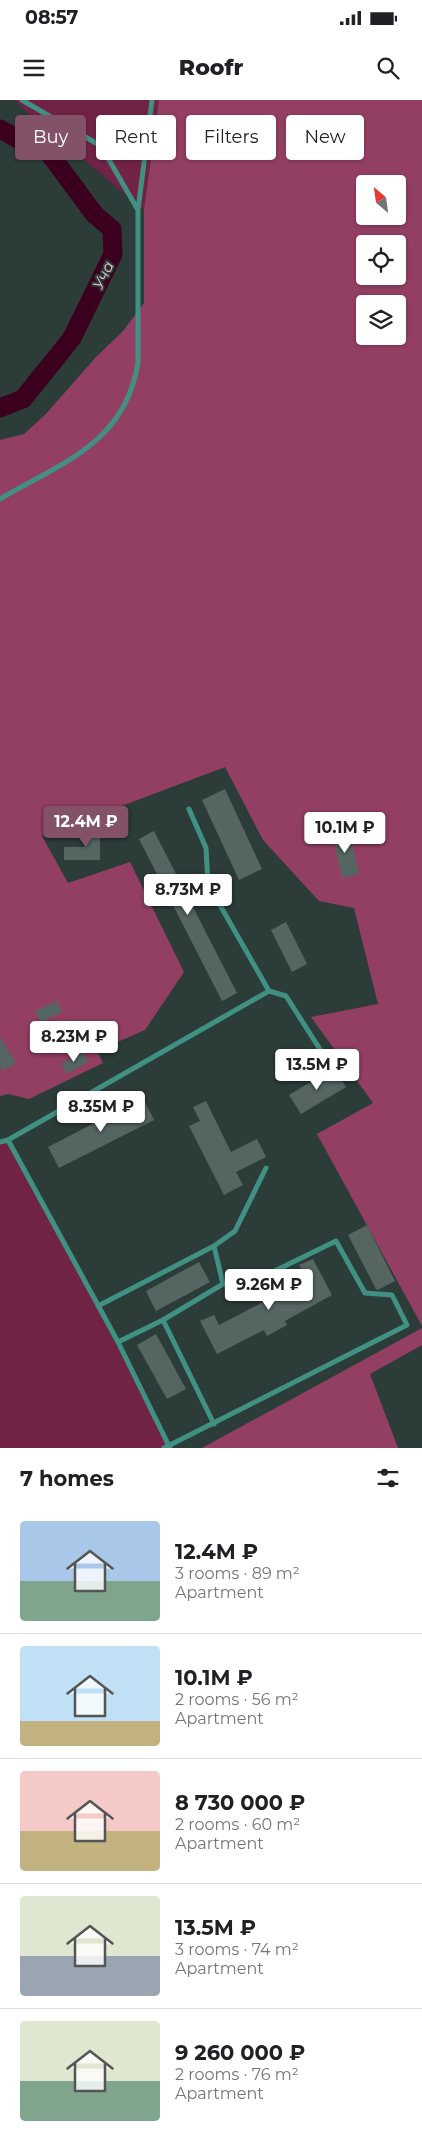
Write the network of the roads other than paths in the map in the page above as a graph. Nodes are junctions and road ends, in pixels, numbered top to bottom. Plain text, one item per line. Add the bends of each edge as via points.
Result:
1 (22, 100) edge
2 (152, 100) edge
3 (138, 210) junction
4 (0, 499) edge
5 (189, 809) dead end
6 (269, 991) junction
7 (323, 1054) dead end
8 (8, 1140) junction
9 (0, 1142) edge
10 (266, 1168) dead end
11 (214, 1246) junction
12 (223, 1284) junction
13 (98, 1306) junction
14 (163, 1320) junction
15 (118, 1342) junction
16 (214, 1424) junction
17 (168, 1447) edge

1 - 3 lane via 101,146
2 - 3 lane
3 - 4 lane via 138,363 134,386 125,408 93,444
5 - 6 lane via 206,848 208,884
6 - 7 lane via 286,996
6 - 8 lane
8 - 9 lane
8 - 13 lane
10 - 11 lane via 235,1230
11 - 12 lane
11 - 13 lane
12 - 14 lane
12 - 16 lane via 246,1286 336,1241 365,1293 392,1295 407,1325
13 - 15 lane
14 - 15 lane
14 - 16 lane
15 - 17 lane
16 - 17 lane

